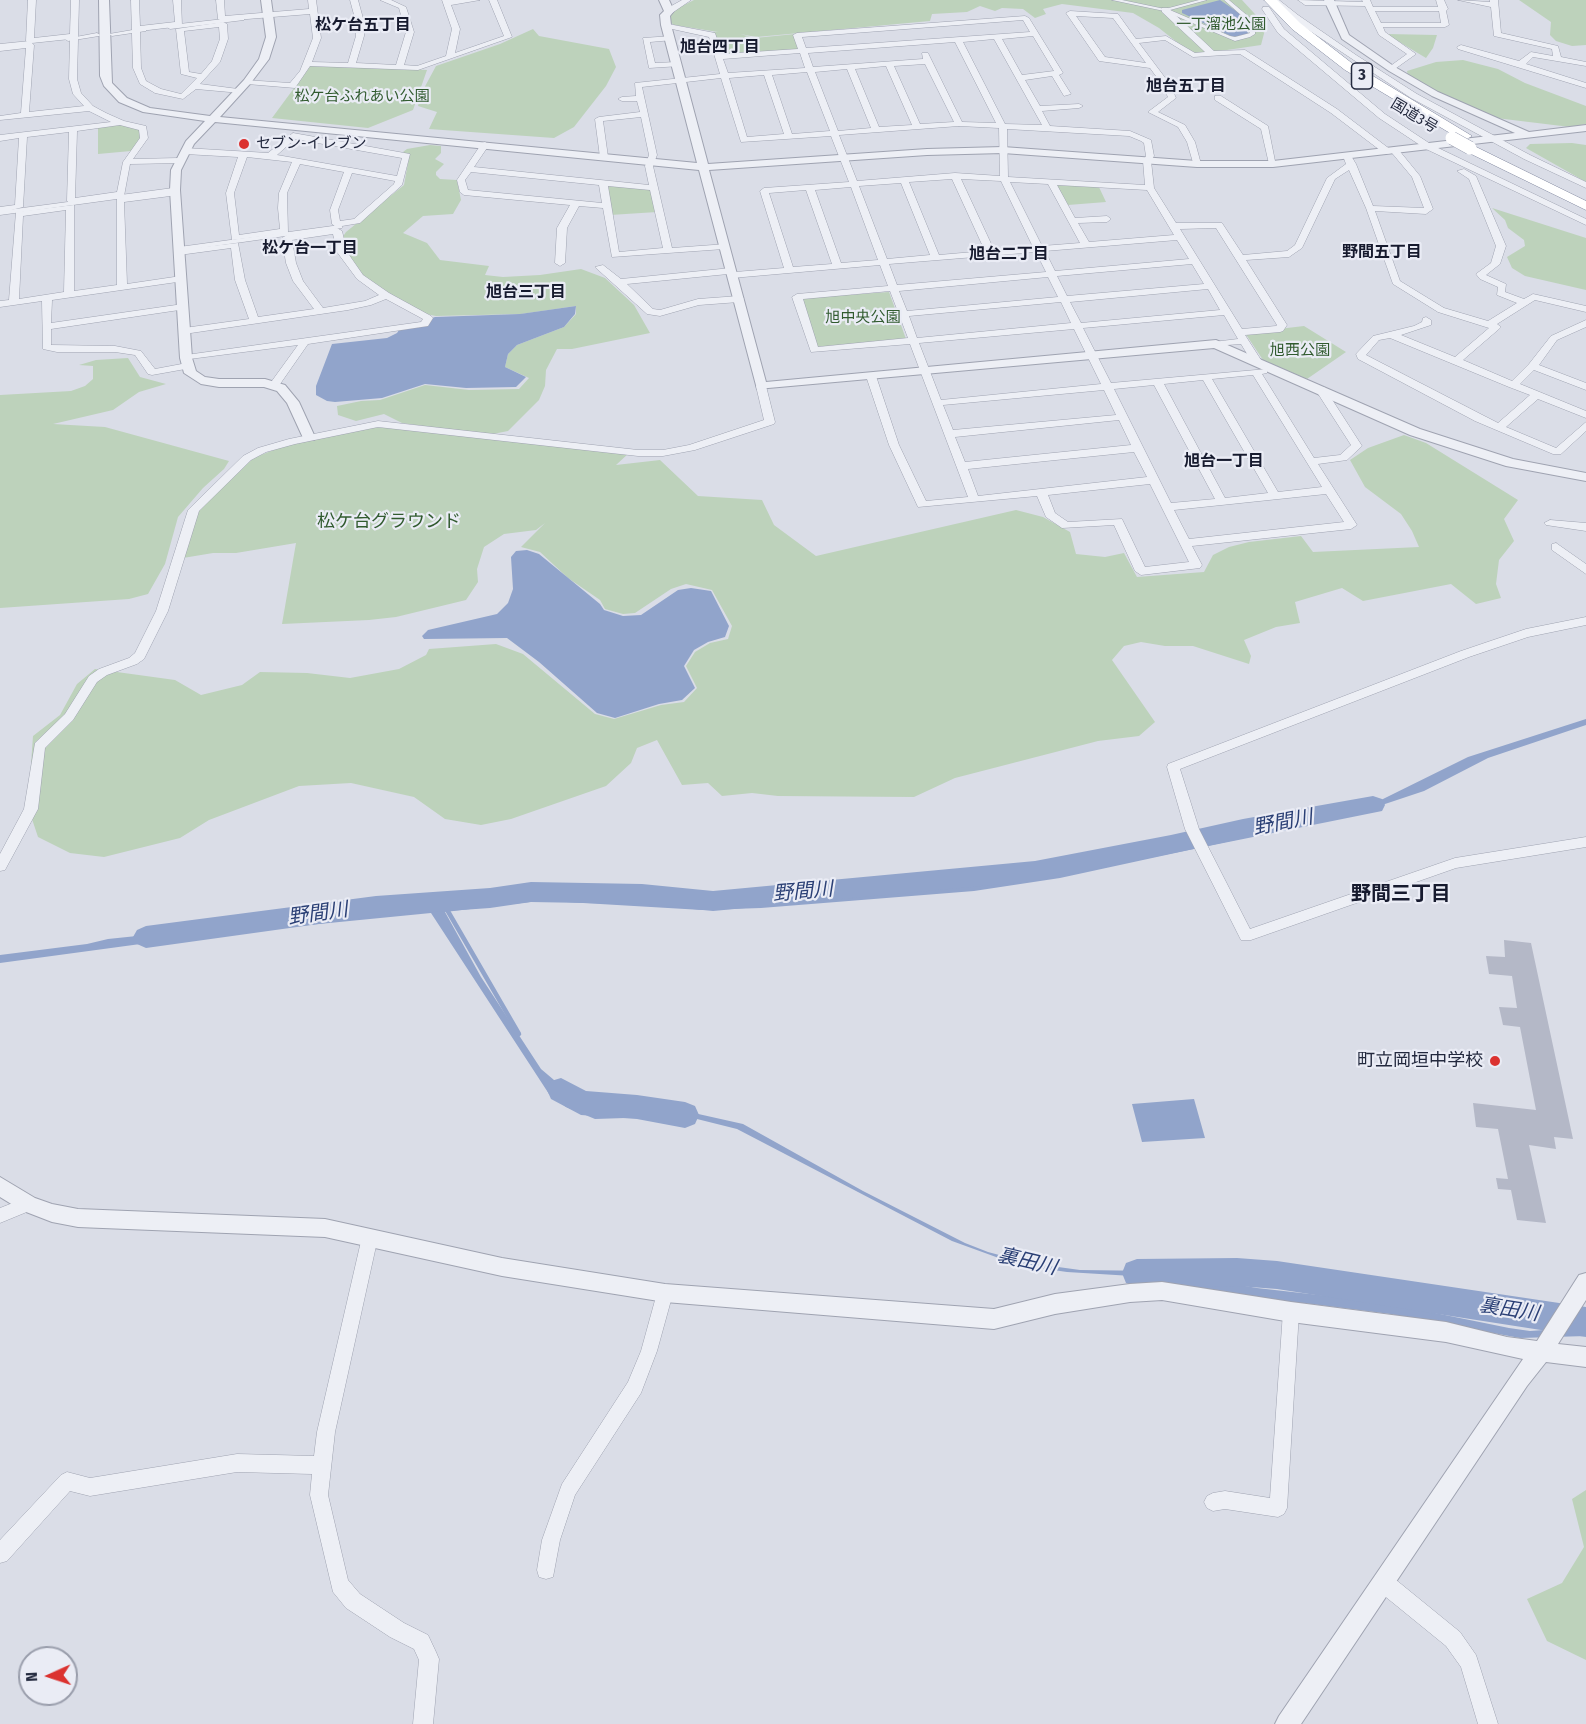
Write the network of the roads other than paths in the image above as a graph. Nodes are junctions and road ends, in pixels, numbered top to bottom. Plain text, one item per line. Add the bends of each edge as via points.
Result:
1 (32, 0) edge
2 (75, 0) edge
3 (104, 0) edge
4 (135, 0) edge
5 (177, 0) edge
6 (220, 0) edge
7 (266, 0) edge
8 (312, 0) edge
9 (354, 0) edge
10 (384, 0) edge
11 (476, 0) edge
12 (493, 0) edge
13 (664, 0) edge
14 (687, 0) edge
15 (1114, 0) edge
16 (1205, 0) edge
17 (1226, 0) edge
18 (1302, 0) edge
19 (1440, 0) edge
20 (1462, 0) edge
21 (447, 2) edge
22 (1267, 2) edge
23 (1329, 2) edge
24 (1495, 2) edge
25 (1368, 4) edge
26 (1444, 9) junction
27 (1165, 10) junction
28 (314, 11) junction
29 (669, 11) junction
30 (268, 15) junction
31 (666, 25) junction
32 (1378, 25) junction
33 (911, 26) junction
34 (136, 30) junction
35 (112, 34) dead end
36 (1035, 34) junction
37 (98, 35) dead end
38 (74, 37) junction
39 (997, 37) junction
40 (670, 39) junction
41 (958, 40) junction
42 (1134, 40) junction
43 (920, 43) junction
44 (1461, 47) dead end
45 (0, 48) edge
46 (804, 52) junction
47 (1213, 54) junction
48 (450, 57) junction
49 (719, 57) junction
50 (1558, 59) junction
51 (928, 61) junction
52 (308, 64) junction
53 (676, 64) junction
54 (889, 64) junction
55 (1586, 64) edge
56 (1520, 65) junction
57 (351, 66) junction
58 (850, 66) junction
59 (1152, 66) junction
60 (399, 67) junction
61 (810, 69) junction
62 (1392, 69) junction
63 (767, 72) junction
64 (1054, 74) junction
65 (725, 75) junction
66 (202, 77) junction
67 (1021, 78) junction
68 (681, 80) junction
69 (247, 81) junction
70 (194, 86) junction
71 (1586, 86) edge
72 (238, 91) junction
73 (1067, 94) dead end
74 (640, 98) junction
75 (1218, 98) dead end
76 (622, 99) dead end
77 (1079, 106) dead end
78 (90, 108) junction
79 (1038, 109) junction
80 (644, 114) junction
81 (25, 115) junction
82 (0, 118) edge
83 (212, 118) junction
84 (121, 123) junction
85 (959, 124) junction
86 (1002, 125) junction
87 (917, 126) junction
88 (1047, 127) junction
89 (73, 129) junction
90 (1586, 129) edge
91 (876, 130) junction
92 (834, 133) junction
93 (23, 135) junction
94 (1529, 135) junction
95 (789, 136) junction
96 (0, 138) edge
97 (1473, 142) junction
98 (485, 145) junction
99 (1430, 147) junction
100 (1414, 149) junction
101 (1003, 150) junction
102 (185, 151) junction
103 (1391, 151) junction
104 (244, 154) junction
105 (270, 156) junction
106 (604, 157) junction
107 (843, 158) junction
108 (1349, 160) junction
109 (179, 161) junction
110 (297, 161) junction
111 (651, 161) junction
112 (1147, 161) junction
113 (127, 162) junction
114 (1197, 164) junction
115 (1273, 164) junction
116 (704, 167) junction
117 (469, 169) junction
118 (350, 171) junction
119 (955, 176) junction
120 (1004, 178) junction
121 (400, 179) junction
122 (903, 180) junction
123 (1050, 181) junction
124 (603, 183) junction
125 (853, 184) junction
126 (1586, 185) edge
127 (653, 188) junction
128 (810, 188) junction
129 (1150, 188) junction
130 (175, 192) junction
131 (1586, 196) edge
132 (576, 203) junction
133 (607, 206) junction
134 (1586, 206) edge
135 (1370, 208) junction
136 (0, 211) edge
137 (1107, 219) dead end
138 (1073, 221) junction
139 (1586, 222) edge
140 (1173, 226) junction
141 (340, 227) dead end
142 (1180, 237) junction
143 (1086, 245) junction
144 (724, 246) junction
145 (1038, 249) junction
146 (179, 250) junction
147 (668, 251) junction
148 (991, 253) junction
149 (936, 258) junction
150 (1241, 258) junction
151 (1195, 261) junction
152 (560, 263) dead end
153 (884, 263) junction
154 (600, 267) dead end
155 (837, 267) junction
156 (790, 271) junction
157 (732, 274) junction
158 (1051, 274) junction
159 (181, 279) junction
160 (619, 282) junction
161 (1211, 286) junction
162 (122, 287) junction
163 (893, 288) junction
164 (69, 294) junction
165 (386, 295) junction
166 (47, 297) junction
167 (739, 299) junction
168 (1064, 299) junction
169 (14, 302) junction
170 (1523, 302) junction
171 (0, 304) edge
172 (183, 307) junction
173 (1586, 309) edge
174 (320, 311) junction
175 (1227, 312) junction
176 (903, 314) junction
177 (254, 320) junction
178 (1426, 320) dead end
179 (1586, 323) edge
180 (1491, 324) junction
181 (1077, 326) junction
182 (46, 327) junction
183 (184, 331) junction
184 (1390, 334) junction
185 (1242, 337) junction
186 (304, 341) junction
187 (913, 341) junction
188 (1216, 344) junction
189 (1092, 355) junction
190 (186, 362) junction
191 (1456, 362) junction
192 (1256, 366) junction
193 (1533, 366) junction
194 (925, 371) junction
195 (871, 376) junction
196 (1206, 377) junction
197 (1158, 381) junction
198 (274, 385) junction
199 (761, 386) junction
200 (1107, 386) junction
201 (1513, 386) junction
202 (1586, 387) edge
203 (1320, 389) junction
204 (1536, 395) junction
205 (937, 403) junction
206 (1586, 415) edge
207 (1123, 417) junction
208 (1586, 425) edge
209 (1499, 428) junction
210 (949, 434) junction
211 (309, 437) junction
212 (1138, 448) junction
213 (1312, 461) junction
214 (961, 466) junction
215 (1586, 477) edge
216 (1154, 480) junction
217 (1329, 490) junction
218 (1041, 492) junction
219 (1275, 496) junction
220 (974, 499) junction
221 (1222, 501) junction
222 (1168, 507) junction
223 (1550, 523) dead end
224 (1586, 527) edge
225 (1185, 543) junction
226 (1556, 547) dead end
227 (1586, 570) edge
228 (1586, 621) edge
229 (1586, 842) edge
230 (0, 866) edge
231 (0, 1186) edge
232 (28, 1204) junction
233 (0, 1216) edge
234 (369, 1237) junction
235 (1586, 1282) edge
236 (665, 1293) junction
237 (1291, 1312) junction
238 (1542, 1352) junction
239 (1586, 1357) edge
240 (322, 1465) junction
241 (1213, 1502) dead end
242 (0, 1554) edge
243 (546, 1570) dead end
244 (1383, 1582) junction
245 (423, 1724) edge
246 (1287, 1724) edge
247 (1488, 1724) edge

1 - 38 street via 30,41
2 - 38 street
3 - 83 street via 105,76 115,94 132,105 156,112
4 - 34 street
5 - 34 street via 179,24
6 - 30 street via 222,19
7 - 30 street
8 - 28 street
9 - 57 street via 360,36
10 - 60 street via 402,7 410,33
11 - 21 street
12 - 48 street via 507,37
13 - 29 street
14 - 29 street
15 - 27 street
16 - 27 street
17 - 27 street via 1253,23 1252,34 1235,39
18 - 23 street
19 - 26 street
20 - 24 street
21 - 48 street via 456,29
22 - 97 street
22 - 97 highway, 国道3号 / 3 via 1305,43 1337,67
22 - 99 street via 1281,31 1351,92
23 - 25 street
23 - 62 street via 1345,37
24 - 50 street via 1497,34 1555,48
25 - 26 street
25 - 32 street
26 - 32 street via 1445,25
27 - 47 street
28 - 30 street
28 - 52 street via 317,39
29 - 31 street via 665,15
30 - 34 street
30 - 69 street via 270,44
31 - 40 street
31 - 49 street via 712,35
32 - 62 street via 1382,33 1412,54
33 - 36 street via 1025,18
33 - 43 street
33 - 46 street via 797,35
34 - 35 street
34 - 70 street via 138,76 143,82 158,91 183,97
36 - 39 street
36 - 64 street via 1059,73
37 - 38 street
38 - 45 street
38 - 78 street via 74,86
39 - 41 street
39 - 67 street
40 - 53 street
40 - 53 street via 646,40 652,66
41 - 43 street
41 - 86 street
42 - 47 street via 1166,38 1193,55
42 - 59 street
42 - 59 street via 1115,15 1070,13 1102,59
43 - 46 street
43 - 51 street
44 - 56 street
45 - 81 street via 30,45
46 - 49 street
46 - 61 street
47 - 103 street via 1242,52
48 - 60 street via 418,68
49 - 65 street
50 - 55 street
50 - 56 street via 1531,54
51 - 54 street
51 - 85 street
52 - 57 street
52 - 69 street via 292,86
53 - 68 street
54 - 58 street
54 - 87 street
56 - 71 street
57 - 60 street
58 - 61 street
58 - 91 street
59 - 114 street via 1172,98 1152,112 1180,125 1191,142
61 - 63 street
61 - 92 street
62 - 94 street via 1424,89
63 - 65 street
63 - 95 street
64 - 67 street
64 - 73 street
65 - 68 street
65 - 95 street via 744,140
66 - 66 street via 183,71 180,29 223,24 223,47
66 - 70 street
67 - 79 street
68 - 74 street via 638,85
68 - 116 street
69 - 72 street
70 - 72 street
72 - 83 street
74 - 76 street
74 - 80 street
75 - 115 street via 1265,128
77 - 79 street
78 - 81 street
78 - 84 street
79 - 88 street
80 - 106 street via 599,119
80 - 111 street
81 - 82 street
83 - 98 street
83 - 102 street
84 - 89 street
84 - 113 street via 143,128 144,138
85 - 86 street
85 - 87 street
86 - 88 street
86 - 101 street
87 - 91 street
88 - 112 street via 1130,134 1148,142
89 - 93 street
89 - 113 street via 71,201 121,194
90 - 94 street
91 - 92 street
92 - 95 street
92 - 107 street
93 - 96 street
93 - 136 street via 19,207
94 - 97 street
97 - 99 street
97 - 126 street
97 - 131 highway, 国道3号 / 3
97 - 134 highway, 国道3号 / 3 via 1502,166
98 - 106 street
98 - 117 street
99 - 100 street
99 - 139 street
100 - 103 street
100 - 170 street via 1473,178 1501,246 1495,264 1481,274 1503,286 1500,293
101 - 107 street
101 - 112 street
101 - 120 street
102 - 104 street
102 - 109 street
103 - 108 street
103 - 135 street via 1416,176 1429,209
104 - 105 street
104 - 110 street via 230,193 235,238 285,231 283,193
105 - 110 street
105 - 121 street via 292,136 407,156
106 - 111 street
107 - 116 street
107 - 125 street
108 - 115 street
108 - 135 street
108 - 150 street via 1331,178 1299,246 1289,254
109 - 113 street
109 - 130 street
110 - 118 street
111 - 116 street
111 - 127 street
112 - 114 street
112 - 129 street
114 - 115 street
116 - 144 street
117 - 124 street
117 - 132 street via 462,180 464,192
118 - 121 street
118 - 121 street via 334,210 336,224 357,221
119 - 120 street
119 - 122 street
119 - 148 street
120 - 123 street
120 - 145 street
122 - 125 street
122 - 149 street
123 - 129 street
123 - 138 street
124 - 127 street
124 - 133 street
125 - 128 street
125 - 153 street
127 - 147 street
128 - 155 street
128 - 156 street via 764,191
129 - 140 street
130 - 136 street
130 - 146 street
130 - 162 street via 120,200
132 - 133 street
132 - 152 street via 562,228
133 - 147 street via 615,255
135 - 180 street via 1396,282 1441,310
137 - 138 street
138 - 143 street
140 - 142 street
140 - 150 street via 1219,225
141 - 146 street
142 - 143 street
142 - 151 street
143 - 145 street
144 - 147 street
144 - 157 street
145 - 148 street
145 - 158 street
146 - 159 street
146 - 177 street via 235,245 240,280
148 - 149 street
149 - 153 street
150 - 185 street via 1282,325 1280,329
151 - 158 street
151 - 161 street
153 - 155 street
153 - 163 street
154 - 160 street
155 - 156 street
156 - 157 street
157 - 160 street
157 - 167 street
158 - 163 street
158 - 168 street
159 - 162 street
159 - 172 street
160 - 167 street via 650,312
161 - 168 street
161 - 175 street
162 - 164 street
163 - 176 street
163 - 187 street via 797,297 814,350
164 - 166 street
164 - 169 street via 70,207 19,214
165 - 174 street via 368,303
165 - 174 street via 349,264 337,231 287,238 298,281
165 - 186 street via 423,314 428,318 425,324
166 - 169 street
166 - 182 street
167 - 199 street
168 - 176 street
168 - 181 street
169 - 171 street
170 - 173 street via 1533,297
170 - 180 street
172 - 182 street
172 - 183 street
174 - 177 street
175 - 181 street
175 - 185 street
176 - 187 street
177 - 183 street
178 - 184 street via 1428,323 1417,328
179 - 193 street via 1554,338
180 - 191 street via 1496,327
181 - 187 street
181 - 189 street
182 - 190 street via 46,347 50,348 138,353 152,372
183 - 190 street
184 - 191 street
184 - 209 street via 1376,338 1360,354 1362,357
185 - 188 street
185 - 192 street
186 - 190 street
186 - 198 street
187 - 194 street
188 - 189 street
188 - 192 street
189 - 194 street
189 - 200 street
190 - 198 street via 194,377 209,383
191 - 201 street
192 - 196 street
192 - 203 street via 1275,368
192 - 213 street
193 - 201 street
193 - 202 street
194 - 195 street
194 - 205 street
195 - 199 street
195 - 220 street via 894,445 922,505
196 - 197 street
196 - 219 street
197 - 200 street
197 - 221 street
198 - 211 street via 287,393
199 - 211 street via 770,422 663,453 378,424
200 - 205 street
200 - 207 street
201 - 204 street
203 - 213 street via 1357,446 1342,458
203 - 215 street via 1415,432 1473,453
204 - 206 street
204 - 209 street
205 - 210 street
207 - 210 street
207 - 212 street
208 - 209 street via 1557,452
210 - 214 street
211 - 230 street via 247,458 198,504 162,610 140,656 93,679 69,717 39,746 31,809
212 - 214 street
212 - 216 street
213 - 217 street
214 - 220 street
216 - 218 street
216 - 222 street
217 - 219 street
217 - 225 street via 1351,525
218 - 220 street
218 - 225 street via 1050,515 1066,526 1118,521 1141,571 1196,565
219 - 221 street
221 - 222 street
222 - 225 street
223 - 224 street
226 - 227 street
228 - 229 street via 1526,633 1465,654 1173,767 1192,829 1246,936 1455,862
231 - 232 street
232 - 233 street
232 - 234 street via 78,1218 325,1228
234 - 236 street via 502,1268
234 - 240 street
235 - 238 street
236 - 237 street via 994,1318 1055,1304 1162,1291
236 - 243 street via 635,1387 568,1490 551,1540
237 - 238 street via 1446,1332
237 - 241 street via 1278,1508 1226,1500
238 - 239 street
238 - 244 street
240 - 242 street via 237,1463 90,1487 67,1481
240 - 245 street via 319,1495 340,1585 353,1601 421,1642 429,1659
244 - 246 street
244 - 247 street via 1453,1639 1469,1662

